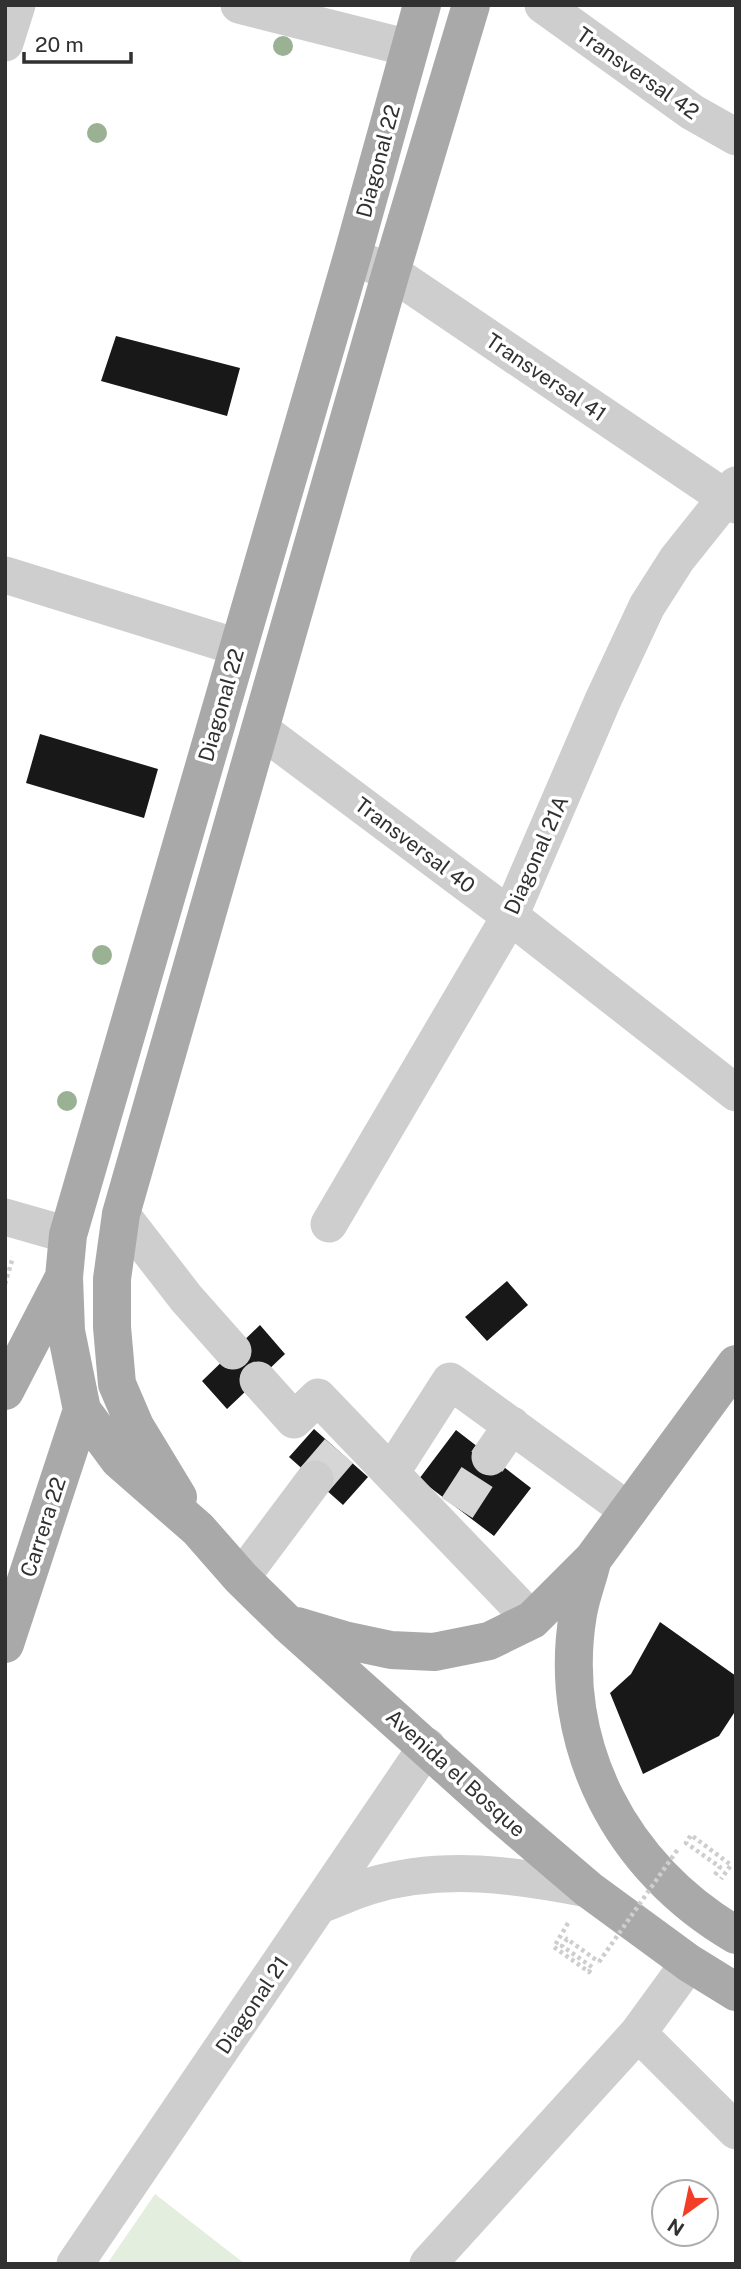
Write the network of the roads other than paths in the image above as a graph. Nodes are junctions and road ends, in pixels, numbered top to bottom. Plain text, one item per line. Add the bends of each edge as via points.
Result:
1 (17, 5) edge
2 (239, 5) edge
3 (422, 5) edge
4 (471, 5) edge
5 (543, 5) edge
6 (5, 43) edge
7 (409, 48) junction
8 (736, 137) edge
9 (352, 257) junction
10 (391, 272) junction
11 (732, 496) edge
12 (5, 575) edge
13 (237, 647) junction
14 (260, 729) junction
15 (169, 886) junction
16 (211, 896) junction
17 (510, 916) junction
18 (736, 1093) edge
19 (121, 1214) junction
20 (5, 1217) edge
21 (329, 1224) dead end
22 (68, 1235) junction
23 (64, 1277) junction
24 (233, 1351) dead end
25 (736, 1364) edge
26 (258, 1380) dead end
27 (5, 1391) edge
28 (82, 1410) junction
29 (512, 1425) junction
30 (491, 1457) tunnel mouth
31 (391, 1473) junction
32 (314, 1479) tunnel mouth
33 (629, 1511) junction
34 (198, 1529) junction
35 (593, 1559) junction
36 (241, 1578) junction
37 (532, 1620) junction
38 (288, 1623) junction
39 (5, 1644) edge
40 (426, 1746) junction
41 (588, 1889) junction
42 (320, 1905) junction
43 (736, 1935) edge
44 (689, 1963) junction
45 (736, 1992) edge
46 (638, 2033) junction
47 (736, 2131) edge
48 (75, 2264) edge
49 (429, 2264) edge

1 - 6 street
2 - 7 street
3 - 7 main road, Diagonal 22
4 - 10 main road, Diagonal 22
5 - 8 street, Transversal 42 via 692,112
7 - 9 main road, Diagonal 22
9 - 10 street, Transversal 41
9 - 13 main road, Diagonal 22
10 - 11 street, Transversal 41
10 - 14 main road, Diagonal 22
11 - 17 street, Diagonal 21A via 677,559 647,607
12 - 13 street
13 - 15 main road, Diagonal 22
14 - 16 main road, Diagonal 22
14 - 17 street, Transversal 40
15 - 16 main road
15 - 22 main road, Diagonal 22
16 - 19 main road, Diagonal 22
17 - 18 street, Transversal 40
17 - 21 street, Diagonal 21A
19 - 24 street
19 - 34 main road, Avenida el Bosque via 112,1279 117,1384 135,1426
20 - 22 street
22 - 23 main road, Diagonal 22
23 - 27 main road
23 - 28 main road, Diagonal 22 via 65,1331
25 - 33 main road
26 - 31 street via 294,1420 318,1397 347,1443
28 - 34 main road, Avenida el Bosque via 119,1460
28 - 39 main road, Carrera 22
29 - 30 street
29 - 31 street via 450,1381
29 - 33 street
31 - 37 street via 451,1518
32 - 36 street
33 - 35 main road
34 - 36 main road, Avenida el Bosque
35 - 37 main road
35 - 43 main road via 578,1614 574,1669 580,1725 596,1778 622,1829 656,1874 698,1911
36 - 38 main road, Avenida el Bosque
37 - 38 main road via 489,1642 434,1652 391,1650
38 - 40 main road, Avenida el Bosque
40 - 41 main road, Avenida el Bosque
40 - 42 street, Diagonal 21
41 - 42 street via 480,1872 425,1875 371,1885
41 - 44 main road, Avenida el Bosque
42 - 48 street, Diagonal 21
44 - 45 main road, Avenida el Bosque
44 - 46 street
46 - 47 street
46 - 49 street

